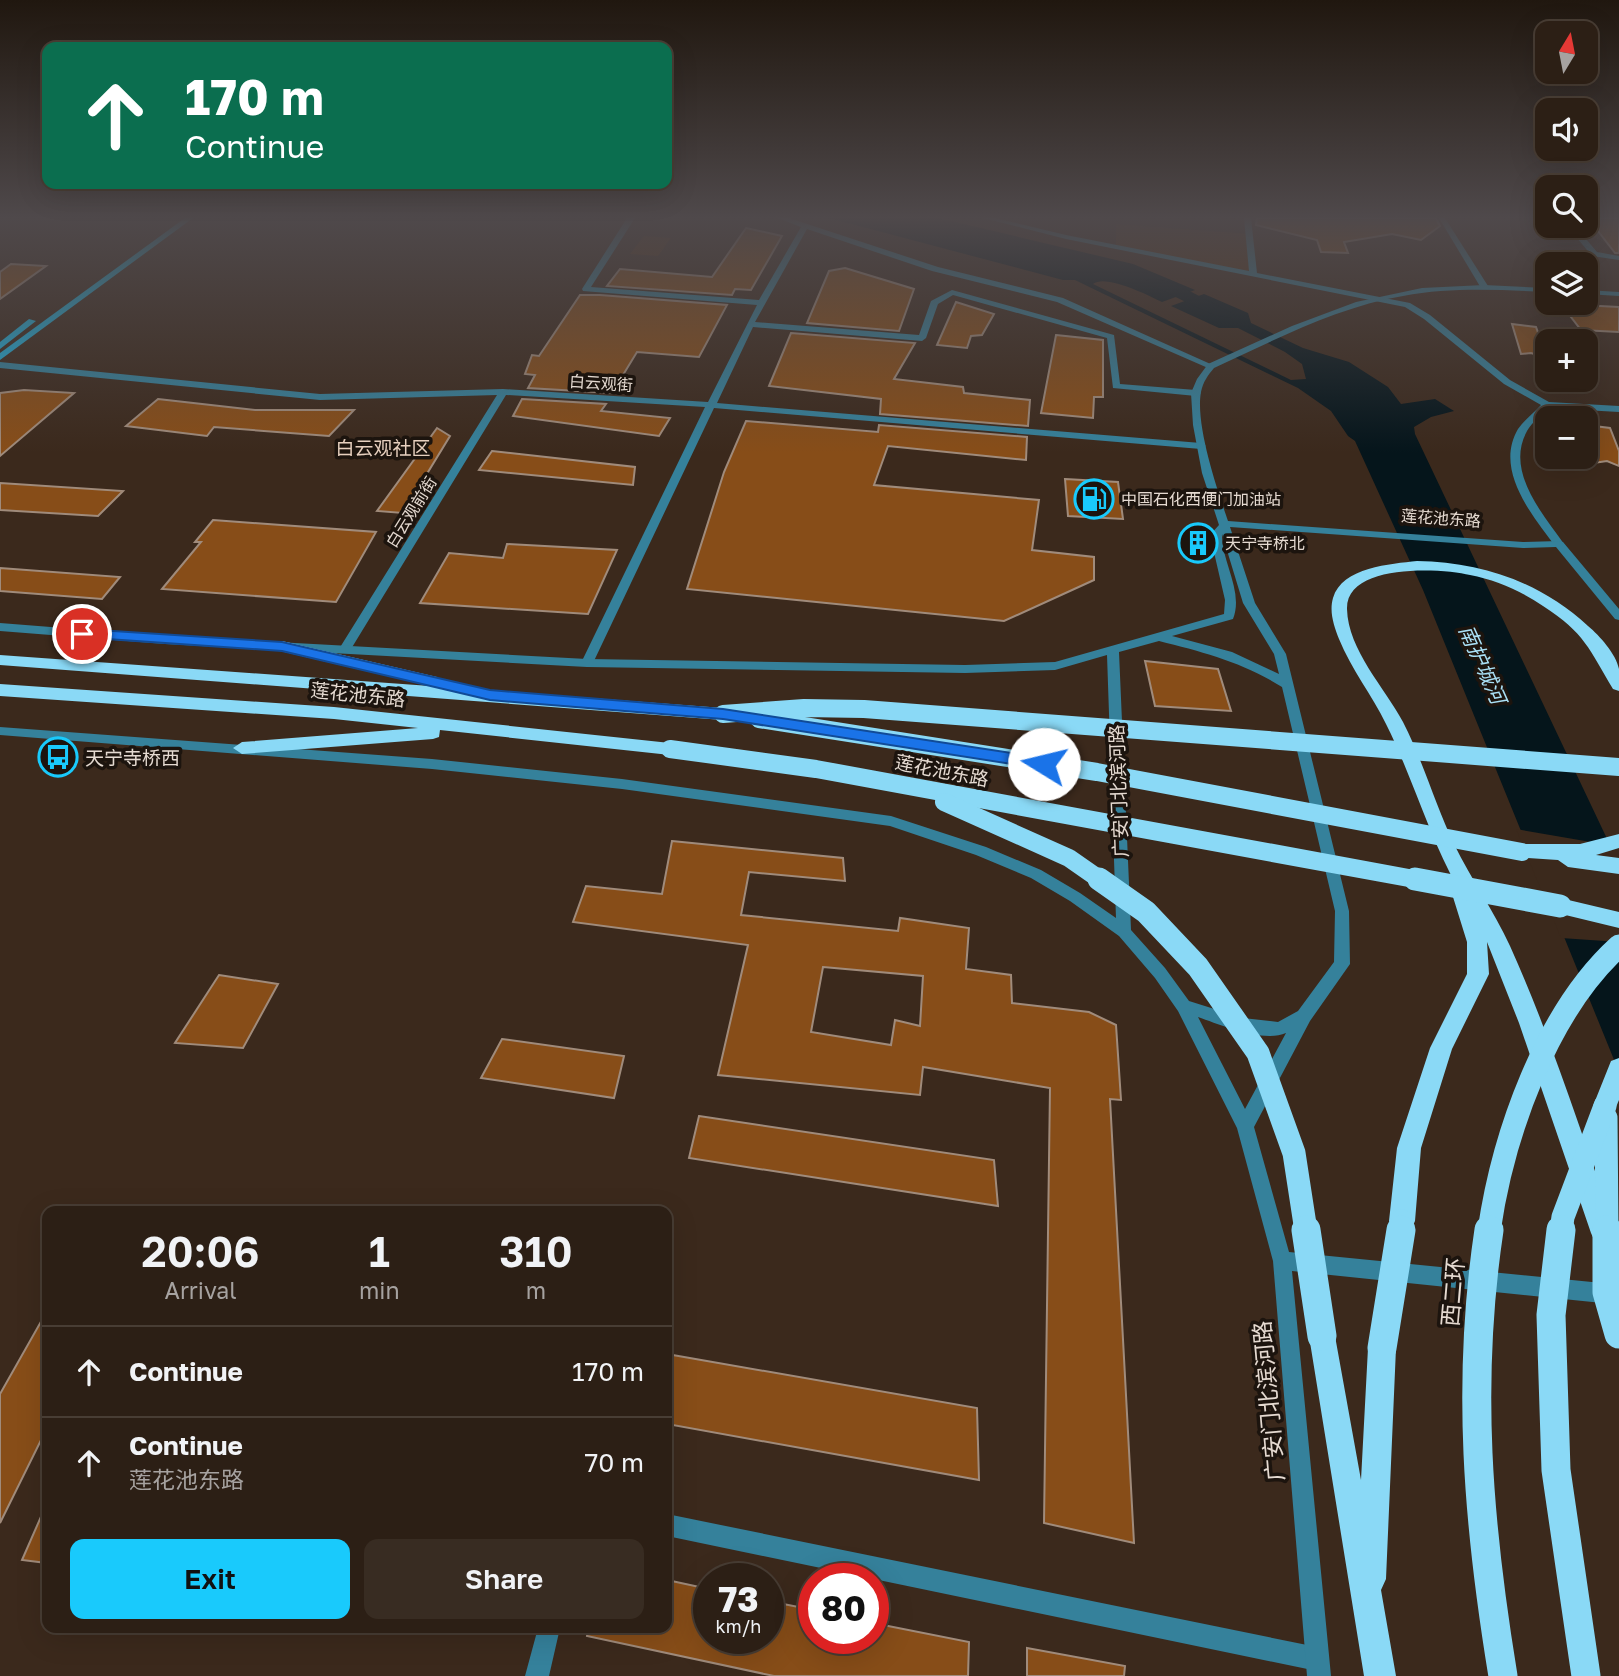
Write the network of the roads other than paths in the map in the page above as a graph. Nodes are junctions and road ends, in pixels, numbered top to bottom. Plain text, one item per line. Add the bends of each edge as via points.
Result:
1 (66, 296) edge
2 (80, 296) edge
3 (677, 296) edge
4 (766, 296) edge
5 (945, 296) edge
6 (967, 296) edge
7 (1045, 296) edge
8 (1370, 296) edge
9 (1389, 296) edge
10 (1379, 298) junction
11 (762, 303) junction
12 (750, 324) junction
13 (0, 346) edge
14 (0, 358) edge
15 (0, 365) edge
16 (1211, 366) junction
17 (503, 392) junction
18 (1196, 393) junction
19 (711, 405) junction
20 (1546, 405) junction
21 (1619, 409) edge
22 (1201, 446) junction
23 (1226, 524) junction
24 (1559, 544) junction
25 (1619, 617) edge
26 (0, 627) edge
27 (1158, 637) junction
28 (282, 646) junction
29 (345, 649) junction
30 (1113, 650) junction
31 (0, 660) edge
32 (587, 663) junction
33 (1288, 685) junction
34 (1619, 685) edge
35 (0, 690) edge
36 (490, 695) junction
37 (723, 714) junction
38 (481, 730) junction
39 (0, 731) edge
40 (242, 748) junction
41 (1619, 767) edge
42 (914, 789) junction
43 (1619, 841) edge
44 (1522, 852) junction
45 (1452, 859) junction
46 (1619, 866) edge
47 (1560, 906) junction
48 (1619, 912) edge
49 (1619, 920) edge
50 (1124, 932) junction
51 (1619, 946) edge
52 (1184, 1006) junction
53 (1304, 1016) junction
54 (1619, 1068) edge
55 (1605, 1107) junction
56 (1245, 1126) junction
57 (1282, 1261) junction
58 (1619, 1281) edge
59 (1619, 1334) edge
60 (672, 1526) edge
61 (1369, 1615) junction
62 (548, 1633) edge
63 (1318, 1667) edge
64 (537, 1676) edge
65 (1380, 1676) edge
66 (1503, 1676) edge
67 (1586, 1676) edge

1 - 13 main road
2 - 14 main road
3 - 11 street
4 - 11 street
5 - 12 street via 934,303 922,338
6 - 18 street via 1111,337 1116,387
7 - 16 street
8 - 10 street
9 - 10 street
10 - 16 street
10 - 20 street via 1407,305 1427,317 1507,382
11 - 12 street
12 - 19 street
15 - 17 street, 白云观街 via 320,397
16 - 18 street
17 - 19 street, 白云观街
17 - 29 street, 白云观前街
18 - 22 street
19 - 22 street, 白云观街
19 - 32 street
20 - 21 street
20 - 24 street via 1522,430 1513,460 1525,492
22 - 23 street
23 - 24 street, 莲花池东路
23 - 27 street via 1215,536 1231,600 1228,616
23 - 33 street via 1249,603 1280,654
24 - 25 street
26 - 28 street
27 - 30 street
27 - 33 street via 1254,662
28 - 29 street
28 - 36 highway
29 - 32 street
30 - 32 street via 1055,666 965,669
30 - 50 street, 广安门北滨河路
31 - 36 highway, 莲花池东路
33 - 53 street via 1342,911 1342,964
34 - 45 highway via 1591,637 1548,603 1497,577 1455,567 1406,566 1355,581 1342,594 1337,612 1343,636 1394,723
35 - 38 highway, 莲花池东路 via 334,713
36 - 37 highway, 莲花池东路
37 - 41 highway, bridge via 864,709
37 - 44 highway, 莲花池东路, bridge via 1097,772
38 - 40 highway
38 - 42 highway, 莲花池东路, bridge via 670,749 816,769
39 - 40 street
40 - 50 street, 广安门北滨河路 via 622,784 891,821 1036,874
42 - 47 highway, 莲花池东路, bridge
42 - 61 highway, bridge via 1069,858 1146,912 1198,967 1258,1053 1294,1153
43 - 44 highway via 1580,852
44 - 46 highway, 莲花池东路
45 - 58 highway via 1503,951
45 - 61 highway, bridge via 1477,942 1478,974 1441,1048 1409,1148 1382,1348
47 - 48 highway
47 - 49 highway
50 - 52 street, 广安门北滨河路
51 - 66 highway, 西二环, bridge via 1570,1001 1516,1118 1494,1194 1481,1268 1475,1359 1479,1497
52 - 53 street via 1243,1025 1279,1028
52 - 56 street, 广安门北滨河路
53 - 56 street
54 - 55 highway
55 - 59 highway, bridge via 1607,1292
55 - 67 highway, bridge via 1563,1217 1551,1315 1556,1470
56 - 57 street, 广安门北滨河路
57 - 58 street
57 - 63 street, 广安门北滨河路
60 - 63 street
61 - 65 highway
62 - 64 street

